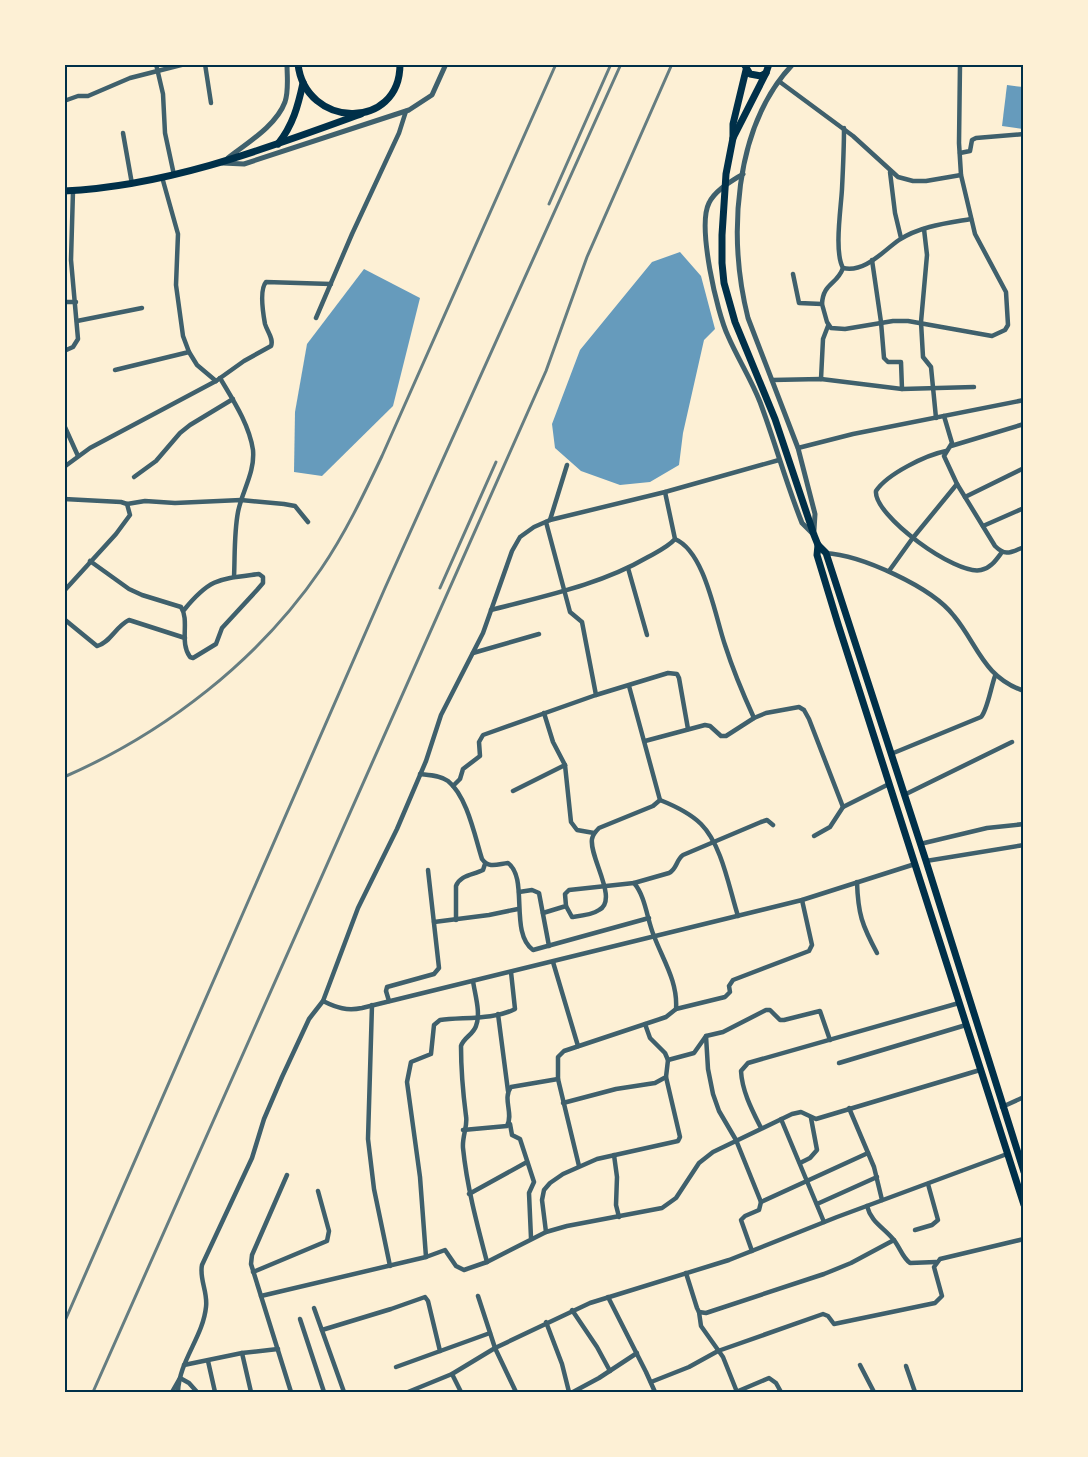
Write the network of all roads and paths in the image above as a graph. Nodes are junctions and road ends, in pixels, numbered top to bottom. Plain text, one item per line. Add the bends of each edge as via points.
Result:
1 (185, 64) edge
2 (205, 64) edge
3 (287, 64) edge
4 (298, 64) edge
5 (400, 64) edge
6 (446, 64) edge
7 (793, 64) edge
8 (960, 64) edge
9 (744, 66) edge
10 (156, 67) edge
11 (769, 67) edge
12 (780, 82) junction
13 (303, 83) junction
14 (64, 101) edge
15 (211, 103) dead end
16 (405, 111) junction
17 (361, 114) junction
18 (844, 128) junction
19 (123, 133) dead end
20 (1023, 134) edge
21 (733, 138) junction
22 (278, 144) junction
23 (960, 153) junction
24 (223, 161) junction
25 (890, 172) junction
26 (743, 174) junction
27 (174, 175) junction
28 (961, 175) junction
29 (162, 177) junction
30 (132, 184) junction
31 (64, 191) edge
32 (73, 191) junction
33 (971, 219) junction
34 (924, 229) junction
35 (901, 238) junction
36 (872, 260) junction
37 (843, 268) junction
38 (793, 274) dead end
39 (331, 284) junction
40 (64, 302) edge
41 (76, 302) junction
42 (822, 304) junction
43 (142, 308) dead end
44 (316, 318) dead end
45 (77, 321) junction
46 (881, 322) junction
47 (921, 322) junction
48 (828, 326) junction
49 (64, 351) edge
50 (189, 352) junction
51 (64, 365) edge
52 (116, 370) dead end
53 (64, 373) edge
54 (821, 379) junction
55 (218, 380) junction
56 (772, 380) junction
57 (974, 387) dead end
58 (902, 389) junction
59 (935, 389) junction
60 (233, 399) junction
61 (1023, 400) edge
62 (944, 416) junction
63 (936, 418) junction
64 (1023, 424) edge
65 (64, 425) edge
66 (951, 446) junction
67 (798, 448) junction
68 (946, 451) junction
69 (78, 456) junction
70 (779, 460) junction
71 (567, 465) dead end
72 (64, 467) edge
73 (1023, 468) edge
74 (134, 477) dead end
75 (957, 484) junction
76 (665, 492) junction
77 (965, 497) junction
78 (64, 499) edge
79 (241, 500) junction
80 (127, 504) junction
81 (1023, 508) edge
82 (548, 521) junction
83 (308, 522) dead end
84 (983, 526) junction
85 (813, 535) junction
86 (675, 539) junction
87 (912, 539) junction
88 (818, 545) junction
89 (1023, 547) edge
90 (1002, 552) junction
91 (825, 553) junction
92 (817, 555) junction
93 (90, 561) junction
94 (628, 568) junction
95 (889, 572) junction
96 (234, 577) junction
97 (564, 590) junction
98 (64, 591) edge
99 (184, 609) junction
100 (491, 610) junction
101 (64, 620) edge
102 (539, 634) dead end
103 (648, 635) dead end
104 (185, 638) junction
105 (473, 653) junction
106 (995, 676) junction
107 (629, 686) junction
108 (1023, 691) edge
109 (596, 695) junction
110 (544, 713) junction
111 (754, 718) junction
112 (688, 729) junction
113 (645, 741) junction
114 (1012, 742) dead end
115 (891, 754) junction
116 (565, 765) junction
117 (420, 774) junction
118 (889, 784) junction
119 (453, 786) junction
120 (513, 791) dead end
121 (904, 795) junction
122 (660, 800) junction
123 (843, 807) junction
124 (1023, 824) edge
125 (773, 825) dead end
126 (594, 833) junction
127 (814, 836) dead end
128 (714, 844) junction
129 (920, 844) junction
130 (1023, 845) edge
131 (926, 861) junction
132 (485, 864) junction
133 (915, 864) junction
134 (428, 870) dead end
135 (857, 882) junction
136 (634, 883) junction
137 (604, 885) junction
138 (519, 892) junction
139 (802, 900) junction
140 (566, 906) junction
141 (518, 909) junction
142 (543, 913) junction
143 (738, 916) junction
144 (456, 920) junction
145 (434, 922) junction
146 (650, 922) junction
147 (654, 937) junction
148 (549, 946) junction
149 (877, 954) dead end
150 (553, 962) junction
151 (511, 972) junction
152 (473, 981) junction
153 (323, 1001) junction
154 (389, 1001) junction
155 (959, 1003) junction
156 (372, 1005) junction
157 (676, 1009) junction
158 (498, 1014) junction
159 (477, 1017) junction
160 (645, 1024) junction
161 (966, 1025) junction
162 (706, 1036) junction
163 (830, 1040) junction
164 (578, 1046) junction
165 (668, 1060) junction
166 (839, 1063) dead end
167 (980, 1070) junction
168 (666, 1077) junction
169 (558, 1079) junction
170 (508, 1091) junction
171 (1023, 1097) edge
172 (563, 1103) junction
173 (1002, 1107) junction
174 (849, 1108) junction
175 (811, 1118) junction
176 (781, 1119) junction
177 (510, 1123) junction
178 (761, 1128) junction
179 (463, 1130) junction
180 (736, 1140) junction
181 (868, 1153) junction
182 (1007, 1154) junction
183 (614, 1155) junction
184 (527, 1162) junction
185 (800, 1163) junction
186 (579, 1166) junction
187 (1023, 1172) edge
188 (287, 1175) dead end
189 (877, 1177) junction
190 (808, 1182) junction
191 (928, 1184) junction
192 (318, 1191) dead end
193 (469, 1194) junction
194 (882, 1200) junction
195 (761, 1202) junction
196 (817, 1204) junction
197 (1023, 1205) edge
198 (867, 1206) junction
199 (619, 1218) junction
200 (824, 1222) junction
201 (915, 1230) dead end
202 (546, 1232) junction
203 (531, 1238) junction
204 (1023, 1239) edge
205 (894, 1240) junction
206 (752, 1251) junction
207 (426, 1257) junction
208 (487, 1262) junction
209 (936, 1262) junction
210 (390, 1266) junction
211 (253, 1272) junction
212 (686, 1273) junction
213 (261, 1296) junction
214 (478, 1296) dead end
215 (608, 1297) junction
216 (314, 1308) dead end
217 (572, 1310) junction
218 (699, 1312) junction
219 (300, 1319) dead end
220 (546, 1322) junction
221 (322, 1330) junction
222 (490, 1333) junction
223 (495, 1348) junction
224 (278, 1349) junction
225 (440, 1351) junction
226 (718, 1351) junction
227 (242, 1353) junction
228 (637, 1353) junction
229 (208, 1361) junction
230 (184, 1365) junction
231 (860, 1365) dead end
232 (906, 1366) dead end
233 (396, 1367) dead end
234 (610, 1371) junction
235 (452, 1374) junction
236 (180, 1378) junction
237 (651, 1382) junction
238 (172, 1392) edge
239 (178, 1392) edge
240 (197, 1392) edge
241 (215, 1392) edge
242 (251, 1392) edge
243 (291, 1392) edge
244 (324, 1392) edge
245 (344, 1392) edge
246 (408, 1392) edge
247 (461, 1392) edge
248 (516, 1392) edge
249 (571, 1392) edge
250 (655, 1392) edge
251 (737, 1392) edge
252 (782, 1392) edge
253 (874, 1392) edge
254 (915, 1392) edge

1 - 10 street
2 - 15 street
3 - 24 street via 287,91 278,115
4 - 13 main road
5 - 17 main road via 398,81 386,100
6 - 16 street via 432,95
7 - 12 street
8 - 23 street
9 - 11 main road via 755,76
9 - 21 main road
10 - 14 street via 88,96
10 - 27 street
11 - 21 main road
12 - 18 street
12 - 26 street via 760,116
13 - 17 main road via 325,106
13 - 22 main road via 289,131
16 - 24 street via 244,164
16 - 39 street via 399,133
17 - 22 main road
18 - 25 street
18 - 37 street via 839,232
19 - 30 street
20 - 23 street via 976,138 970,151
21 - 85 main road via 722,235 724,283
22 - 24 main road
23 - 28 street
24 - 27 main road
25 - 28 street via 913,181
25 - 35 street
26 - 56 street via 737,236 744,301
26 - 70 street via 709,203 705,239 720,316 760,403
27 - 29 main road
28 - 33 street
29 - 30 main road
29 - 50 street via 178,234 177,304
30 - 32 main road
31 - 32 main road
32 - 41 street via 71,260
33 - 34 street
33 - 47 street via 982,249 1006,292 1008,325 992,336
34 - 35 street
34 - 47 street via 927,255
35 - 36 street
36 - 37 street via 858,267
36 - 46 street
37 - 42 street via 825,289
38 - 42 street via 799,303
39 - 44 street
39 - 55 street via 263,284 265,322 273,343
40 - 41 street
41 - 45 street
42 - 48 street
43 - 45 street
45 - 49 street via 77,344
46 - 47 street
46 - 48 street via 845,329
46 - 58 street via 884,358 901,362
47 - 59 street via 923,357 931,367
48 - 54 street via 823,339
50 - 52 street
50 - 55 street via 197,365
51 - 53 street
54 - 56 street
54 - 58 street
55 - 60 street
55 - 69 street
56 - 67 street
57 - 59 street
58 - 59 street
59 - 63 street
60 - 74 street via 190,425 156,461
60 - 79 street via 253,449 252,469
61 - 62 street
62 - 63 street
62 - 66 street
63 - 67 street
64 - 66 street
65 - 69 street
66 - 68 street
67 - 85 street via 815,514
68 - 75 street via 944,456
68 - 87 street via 905,468 876,491 877,501
69 - 72 street
70 - 76 street
70 - 85 street via 802,523
71 - 82 street
73 - 77 street
75 - 77 street
75 - 87 street
76 - 82 street
76 - 86 street
77 - 84 street
78 - 80 street
79 - 80 street
79 - 83 street via 295,506
79 - 96 street
80 - 93 street via 130,515 125,524
81 - 84 street
82 - 97 street
82 - 100 street via 520,537
84 - 90 street
85 - 88 main road
86 - 94 street
86 - 111 street via 692,555 700,571
87 - 90 street via 932,553 972,570 988,567
87 - 95 street
88 - 91 main road
88 - 92 main road
89 - 90 street
91 - 92 street
91 - 95 street
91 - 115 main road
92 - 118 main road
93 - 98 street
93 - 99 street via 129,589
94 - 97 street
94 - 103 street
95 - 106 street via 945,606
96 - 99 street via 210,583
96 - 104 street via 259,574 264,579 222,628 213,647 190,657
97 - 100 street
97 - 109 street via 570,612 582,622
99 - 104 street
100 - 105 street
101 - 104 street via 96,646 129,620
102 - 105 street
105 - 117 street via 441,716
106 - 108 street
106 - 115 street via 981,717
107 - 109 street
107 - 112 street via 668,673 677,674
107 - 113 street
109 - 110 street
110 - 116 street
110 - 119 street via 483,735 480,756 463,769
111 - 112 street via 726,736 705,724
111 - 123 street via 790,707 804,710
112 - 113 street
113 - 122 street
114 - 121 street
115 - 121 main road
116 - 120 street
116 - 126 street via 572,822 577,830
117 - 119 street via 446,779
117 - 153 street via 358,908
118 - 123 street
118 - 133 main road
119 - 132 street
121 - 129 main road
122 - 126 street
122 - 128 street via 701,824
123 - 127 street via 830,827
124 - 129 street
125 - 128 street via 767,820
126 - 137 street via 592,844
128 - 136 street via 683,855 674,870
128 - 143 street
129 - 131 main road
130 - 131 street
131 - 173 main road
132 - 138 street via 508,863 513,867
132 - 144 street via 483,870 458,882
133 - 135 street
133 - 155 main road
134 - 145 street
135 - 139 street
135 - 149 street via 859,915
136 - 137 street
136 - 146 street
137 - 140 street via 569,890 565,894
137 - 140 street via 605,905 600,910 572,917
138 - 141 street
138 - 142 street via 537,890
139 - 143 street
139 - 157 street via 812,945 809,951 733,980 725,997
140 - 142 street
141 - 144 street
141 - 148 street via 528,947 537,950
142 - 148 street
143 - 147 street
144 - 145 street
145 - 154 street via 438,972 391,984 386,991
146 - 147 street
146 - 148 street
147 - 150 street
147 - 157 street via 672,977
150 - 151 street
150 - 164 street
151 - 152 street
151 - 158 street via 515,1009
152 - 154 street
152 - 159 street
153 - 156 street via 349,1010
153 - 230 street via 309,1019 282,1077 252,1158 202,1264 206,1308
154 - 156 street
155 - 161 main road
155 - 163 street
156 - 210 street via 368,1140
157 - 160 street
158 - 159 street
158 - 170 street
159 - 179 street via 476,1027 462,1043 466,1122
159 - 207 street via 436,1022 431,1054 412,1060 410,1065 407,1082
160 - 164 street
160 - 165 street via 650,1038
161 - 166 street
161 - 167 main road
162 - 163 street via 723,1032 766,1010 784,1020 817,1010 822,1013
162 - 165 street via 694,1053
162 - 180 street via 712,1094
163 - 178 street via 743,1066 741,1078
164 - 169 street via 558,1057
165 - 168 street
167 - 174 street
167 - 182 main road
168 - 172 street via 655,1083
168 - 183 street via 678,1141
169 - 170 street via 517,1084
169 - 172 street
170 - 177 street
171 - 173 street
172 - 186 street
173 - 187 main road
174 - 175 street
174 - 181 street
175 - 176 street via 801,1112
175 - 185 street via 817,1149
176 - 178 street
176 - 185 street
177 - 179 street via 504,1127
177 - 184 street via 510,1133 520,1139
178 - 180 street
179 - 193 street
180 - 195 street
180 - 199 street via 699,1163 670,1204
181 - 189 street
181 - 190 street
182 - 191 street
182 - 197 main road
183 - 186 street
183 - 199 street
184 - 193 street
184 - 203 street via 534,1182 530,1193
185 - 190 street
186 - 202 street via 544,1190
188 - 211 street via 252,1255
189 - 194 street
189 - 196 street
190 - 195 street
190 - 196 street
191 - 194 street
191 - 201 street via 938,1220
192 - 211 street via 329,1231 327,1241
193 - 208 street
194 - 198 street
195 - 206 street via 759,1209 741,1220
196 - 200 street
198 - 200 street
198 - 205 street via 872,1220
199 - 202 street
200 - 206 street
202 - 203 street
203 - 208 street
204 - 209 street
205 - 209 street via 910,1263
205 - 218 street via 824,1274
206 - 212 street
207 - 208 street via 445,1250 456,1266 464,1270
207 - 210 street
209 - 226 street via 935,1276 942,1296 935,1303 834,1324 823,1314
210 - 213 street
211 - 213 street
212 - 215 street
212 - 218 street
213 - 224 street
214 - 222 street
215 - 217 street
215 - 228 street
216 - 221 street
217 - 220 street
217 - 234 street
218 - 226 street via 701,1326
219 - 244 street
220 - 223 street
220 - 249 street
221 - 225 street via 425,1297
221 - 245 street
222 - 223 street
222 - 225 street
223 - 235 street
223 - 248 street
224 - 227 street
224 - 243 street
225 - 233 street
226 - 237 street
226 - 251 street
227 - 229 street
227 - 242 street
228 - 234 street
228 - 237 street
229 - 230 street
229 - 241 street
230 - 236 street
231 - 253 street
232 - 254 street
234 - 249 street
235 - 246 street
235 - 247 street
236 - 238 street
236 - 239 street
236 - 240 street
237 - 250 street
251 - 252 street via 769,1378

